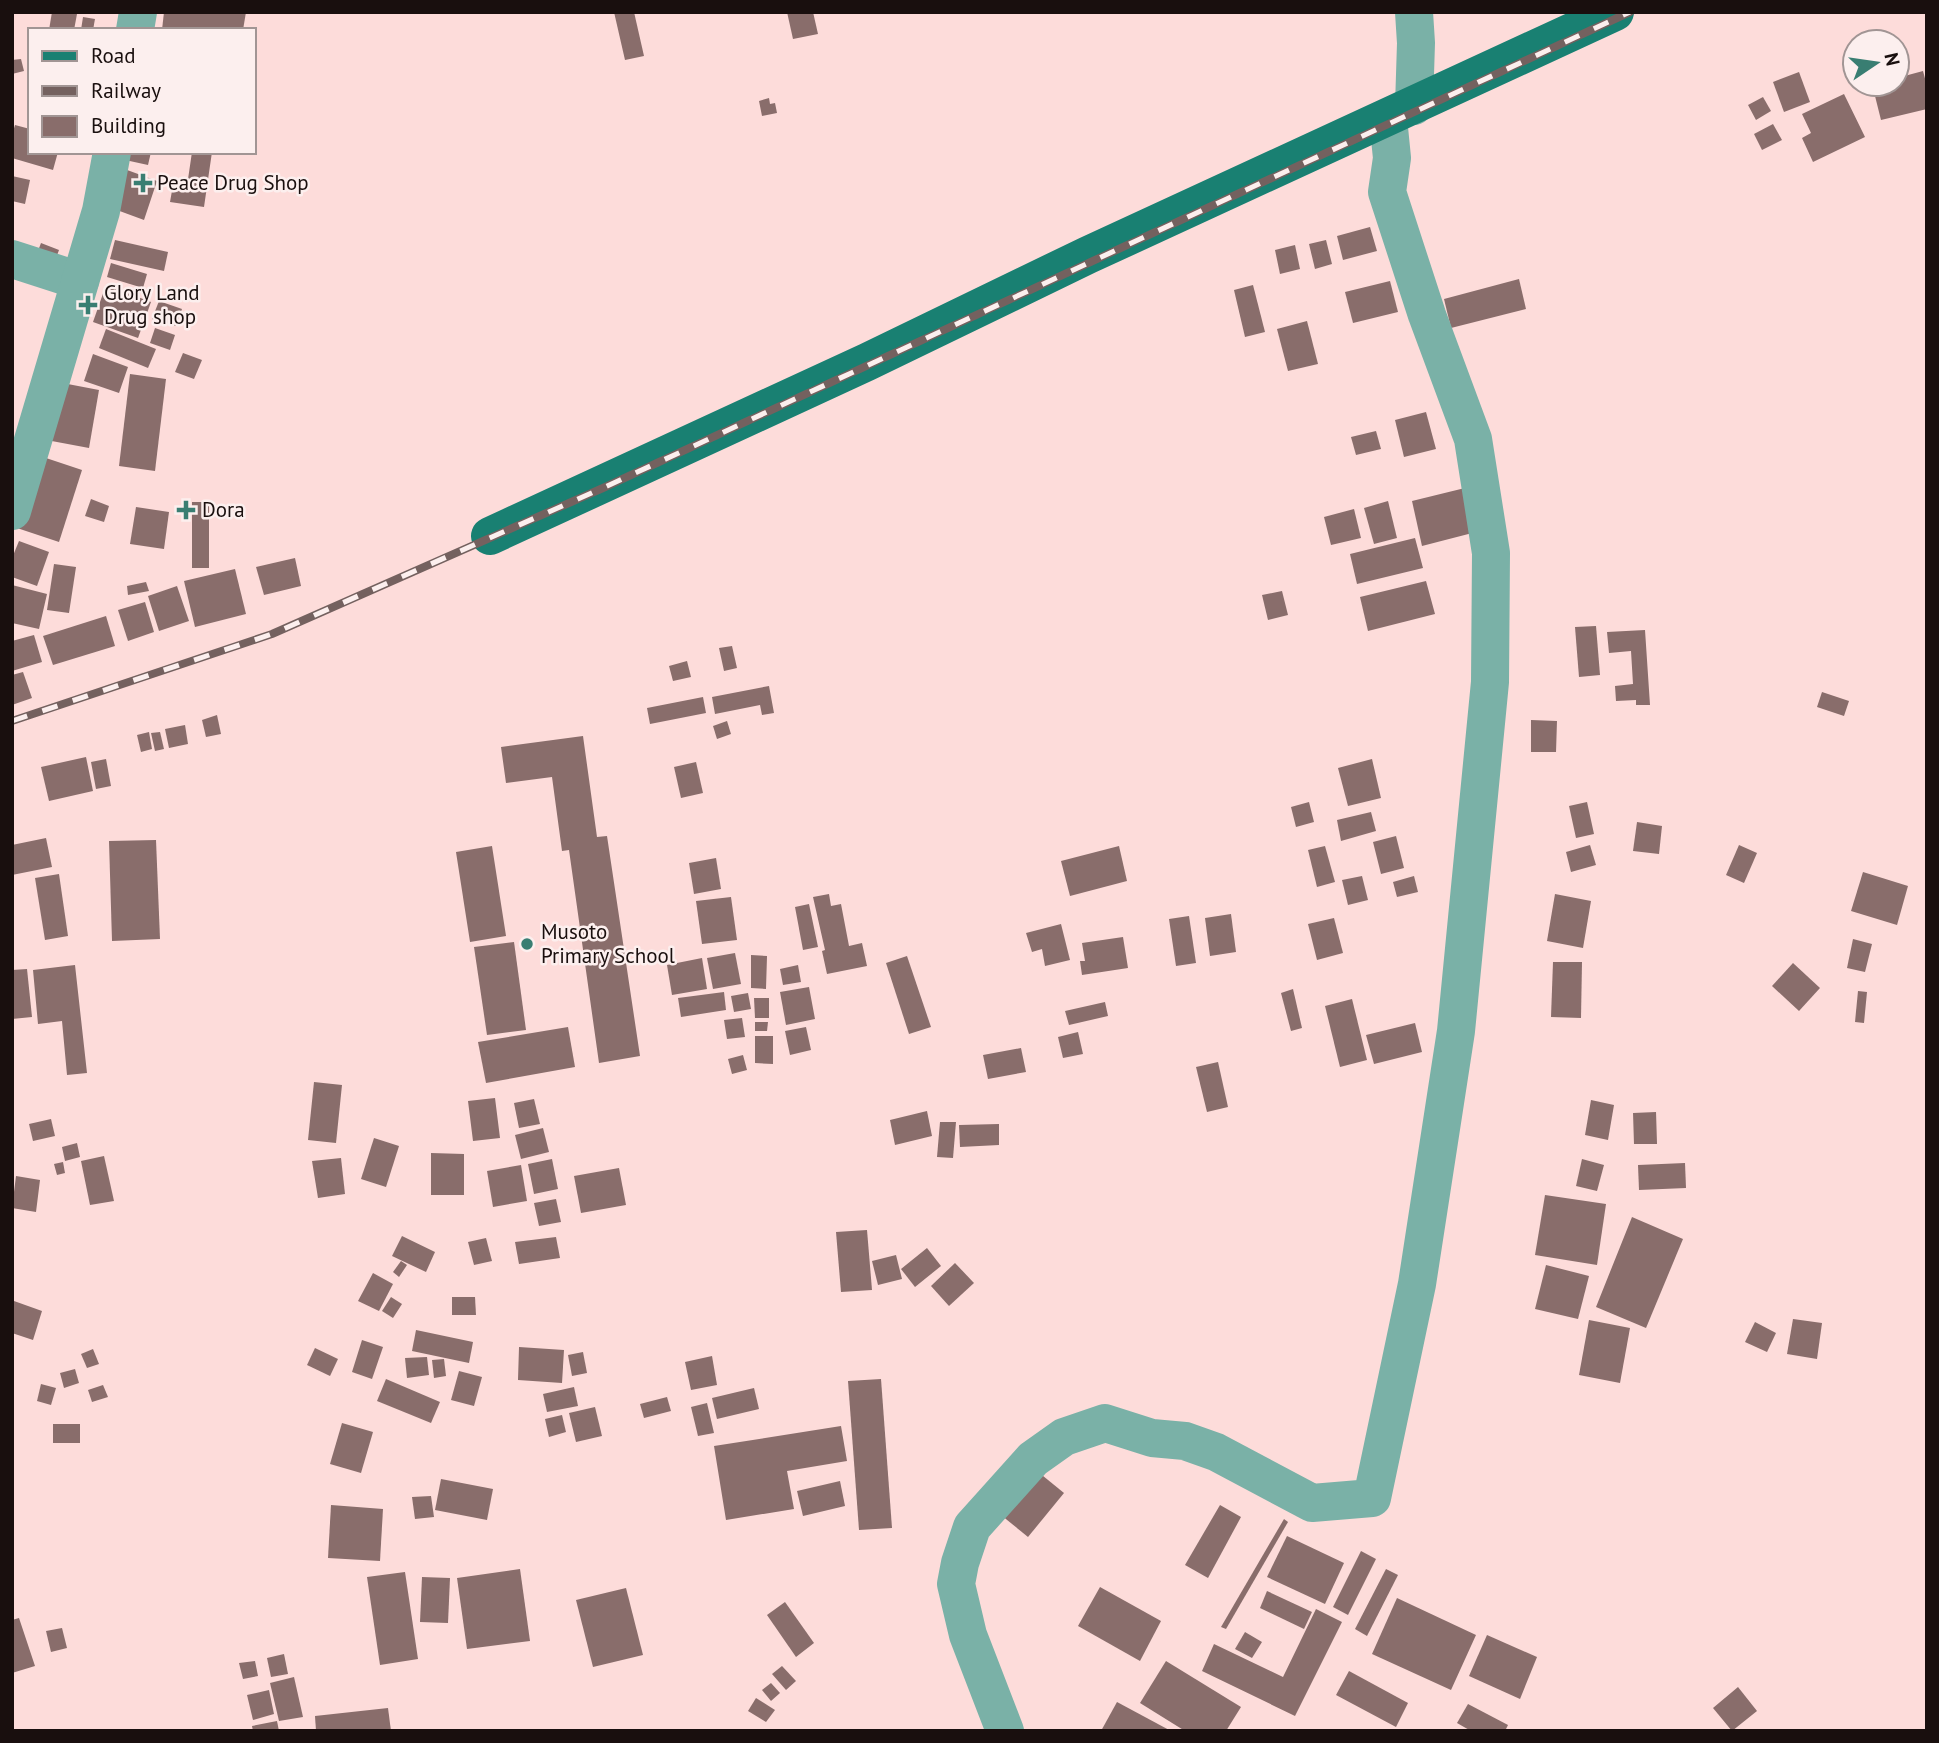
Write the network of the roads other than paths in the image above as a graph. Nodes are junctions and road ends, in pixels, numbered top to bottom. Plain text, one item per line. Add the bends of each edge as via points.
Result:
1 (1414, 12) edge
2 (1615, 12) edge
3 (1401, 112) junction
4 (112, 154) edge
5 (12, 259) edge
6 (80, 281) junction
7 (12, 511) edge
8 (491, 536) dead end
9 (1005, 1731) edge

1 - 3 street via 1416,43
2 - 3 main road
3 - 8 main road
3 - 9 street via 1387,192 1473,439 1491,553 1490,682 1456,1031 1417,1284 1372,1498 1312,1503 1216,1452 1105,1423 1064,1437 1033,1459 972,1527 956,1584 968,1634
4 - 6 street
5 - 6 street
6 - 7 street

